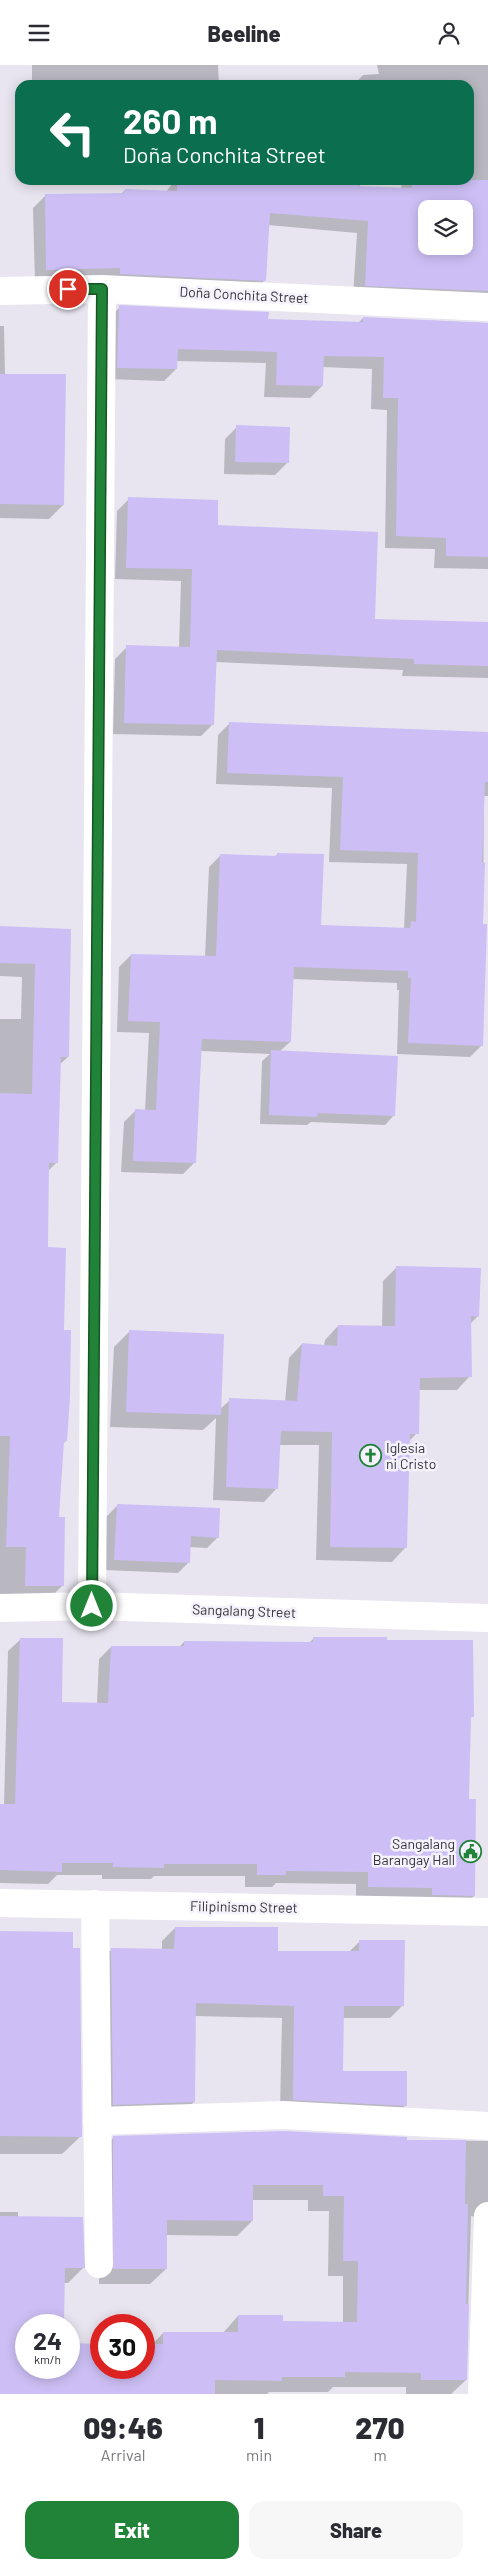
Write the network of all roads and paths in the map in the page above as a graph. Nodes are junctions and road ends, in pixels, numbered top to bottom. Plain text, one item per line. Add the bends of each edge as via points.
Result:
1 (102, 289) junction
2 (0, 291) edge
3 (488, 307) edge
4 (92, 1606) junction
5 (0, 1608) edge
6 (488, 1618) edge
7 (0, 1903) edge
8 (95, 1904) junction
9 (488, 1912) edge
10 (97, 2121) junction
11 (488, 2126) edge
12 (488, 2216) edge
13 (98, 2264) dead end
14 (482, 2394) edge

1 - 2 street, Doña Conchita Street
1 - 3 street, Doña Conchita Street
1 - 4 street
4 - 5 street, Sangalang Street
4 - 6 street, Sangalang Street
7 - 8 street, Filipinismo Street
8 - 9 street, Filipinismo Street
8 - 10 street
10 - 11 street via 284,2115
10 - 13 street
12 - 14 street

